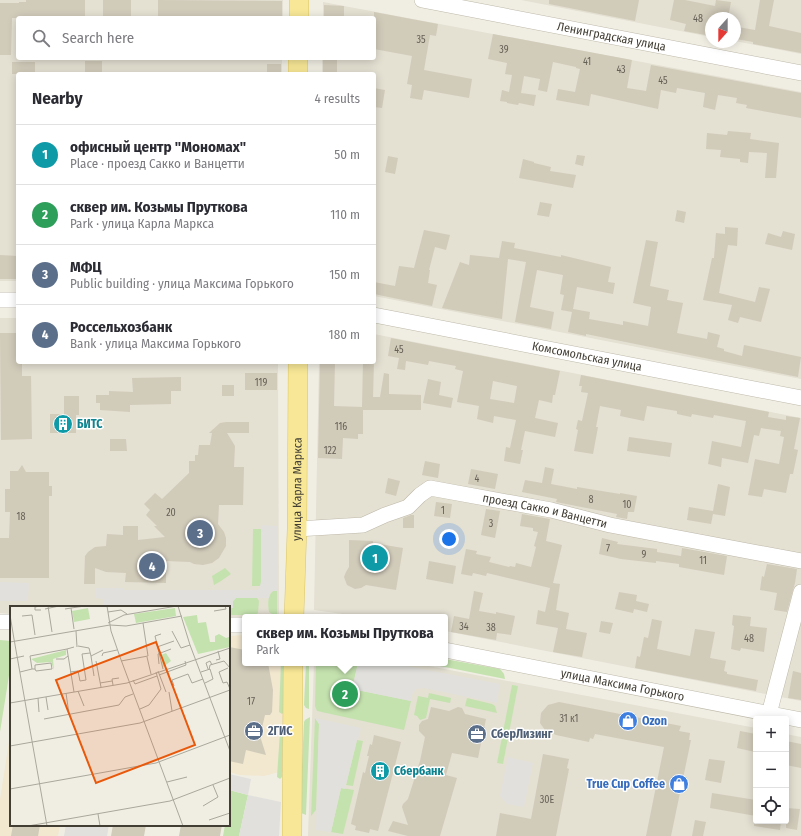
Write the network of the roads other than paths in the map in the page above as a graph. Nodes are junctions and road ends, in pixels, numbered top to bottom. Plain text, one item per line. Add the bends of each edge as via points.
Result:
1 (299, 0) edge
2 (422, 0) edge
3 (298, 16) edge
4 (298, 60) edge
5 (298, 72) edge
6 (801, 73) edge
7 (0, 300) edge
8 (16, 300) edge
9 (376, 315) edge
10 (298, 364) edge
11 (801, 398) edge
12 (297, 529) junction
13 (801, 561) edge
14 (801, 592) edge
15 (294, 614) edge
16 (230, 625) edge
17 (242, 625) edge
18 (448, 651) edge
19 (293, 666) edge
20 (769, 714) junction
21 (801, 720) edge
22 (292, 836) edge

1 - 3 main road
2 - 6 street, Ленинградская улица
4 - 5 main road
7 - 8 street
9 - 11 street, Комсомольская улица
10 - 12 main road, улица Карла Маркса
12 - 13 street, проезд Сакко и Ванцетти via 363,526 408,507 430,488
12 - 15 main road, улица Карла Маркса
14 - 20 street
16 - 17 street
18 - 20 street, улица Максима Горького
19 - 22 main road
20 - 21 street, улица Максима Горького

